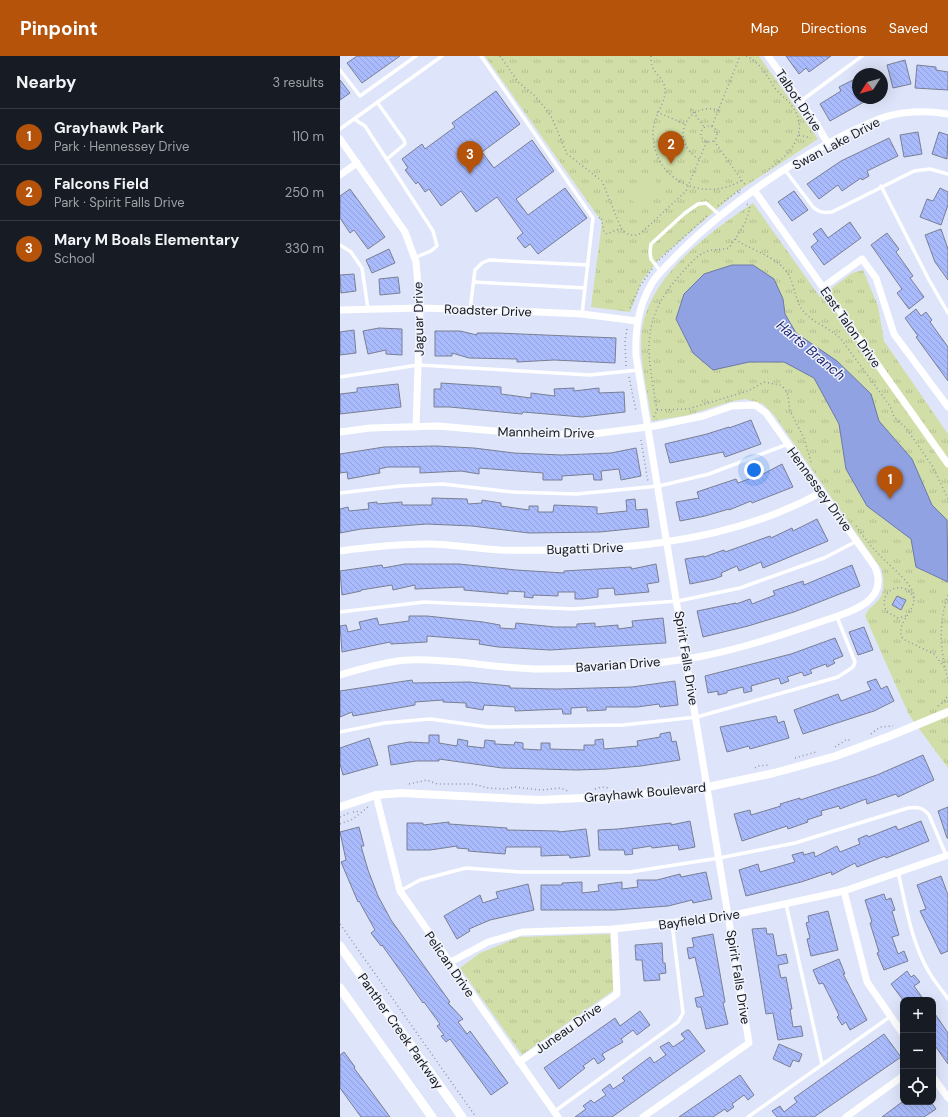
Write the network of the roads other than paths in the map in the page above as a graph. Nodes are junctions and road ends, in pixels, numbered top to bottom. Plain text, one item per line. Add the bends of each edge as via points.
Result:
1 (416, 56) edge
2 (442, 56) edge
3 (481, 56) edge
4 (768, 56) edge
5 (862, 56) edge
6 (340, 70) edge
7 (801, 101) junction
8 (377, 102) junction
9 (948, 114) edge
10 (354, 119) junction
11 (340, 129) edge
12 (340, 139) edge
13 (828, 144) junction
14 (387, 160) junction
15 (357, 163) junction
16 (785, 170) junction
17 (948, 174) edge
18 (340, 175) edge
19 (881, 186) junction
20 (754, 190) junction
21 (722, 216) junction
22 (340, 246) edge
23 (414, 258) junction
24 (588, 265) junction
25 (662, 272) junction
26 (474, 282) junction
27 (823, 287) junction
28 (585, 288) junction
29 (420, 308) junction
30 (368, 309) junction
31 (340, 310) edge
32 (470, 310) junction
33 (948, 313) edge
34 (582, 314) junction
35 (637, 320) junction
36 (418, 365) junction
37 (639, 370) junction
38 (340, 377) edge
39 (749, 404) joint
40 (948, 407) edge
41 (416, 426) junction
42 (648, 426) junction
43 (340, 432) edge
44 (788, 444) junction
45 (948, 464) edge
46 (659, 486) junction
47 (822, 492) junction
48 (340, 493) edge
49 (857, 541) junction
50 (668, 542) junction
51 (340, 551) edge
52 (879, 584) joint
53 (678, 601) junction
54 (340, 612) edge
55 (836, 616) junction
56 (687, 658) junction
57 (340, 675) edge
58 (946, 711) edge
59 (696, 717) junction
60 (340, 732) edge
61 (708, 787) junction
62 (376, 795) junction
63 (340, 807) edge
64 (947, 855) edge
65 (720, 858) junction
66 (898, 872) junction
67 (400, 891) junction
68 (844, 891) junction
69 (786, 904) junction
70 (729, 916) junction
71 (672, 923) junction
72 (614, 929) junction
73 (340, 946) edge
74 (449, 963) junction
75 (340, 988) edge
76 (948, 999) edge
77 (891, 1016) junction
78 (902, 1033) edge
79 (519, 1062) junction
80 (822, 1064) junction
81 (900, 1078) edge
82 (936, 1081) edge
83 (948, 1098) edge
84 (557, 1114) edge
85 (432, 1117) edge
86 (462, 1117) edge
87 (643, 1117) edge
88 (748, 1117) edge
89 (846, 1117) edge

1 - 6 lane via 360,96
2 - 8 lane
3 - 24 lane via 593,219
4 - 7 street, Talbot Drive
5 - 7 lane
7 - 13 street, Talbot Drive
8 - 10 lane
8 - 14 lane via 405,144
9 - 13 street, Swan Lake Drive via 908,113 880,119
10 - 11 lane
10 - 14 lane via 365,126
12 - 15 street, Jaguar Drive
13 - 16 street, Swan Lake Drive
14 - 23 lane via 416,202 436,239 437,246 434,249
15 - 18 street
15 - 23 street, Jaguar Drive via 405,232
16 - 19 lane via 813,208 819,212 832,212
16 - 20 street, Swan Lake Drive
17 - 19 lane via 930,169 914,171
19 - 33 lane
20 - 21 street, Spirit Falls Drive
20 - 27 street, East Talon Drive
21 - 25 street, Spirit Falls Drive via 693,240
21 - 25 lane via 706,203 698,204 651,244 651,259
22 - 30 lane via 351,252 362,268
23 - 29 street, Jaguar Drive
24 - 26 lane via 489,260 478,266
24 - 28 lane
25 - 35 street, Spirit Falls Drive via 643,300
26 - 28 lane
26 - 32 lane
27 - 40 street via 862,259 876,278 894,334
27 - 45 street, East Talon Drive
28 - 34 lane
29 - 30 street, Roadster Drive
29 - 32 street, Roadster Drive
29 - 36 street, Jaguar Drive
30 - 31 street, Roadster Drive
32 - 34 street, Roadster Drive
34 - 35 street, Roadster Drive
35 - 37 street, Spirit Falls Drive via 636,350
36 - 37 lane via 590,376
36 - 38 lane
36 - 41 street, Jaguar Drive
37 - 42 street, Spirit Falls Drive
39 - 42 street, Mannheim Drive
39 - 44 street, Hennessey Drive via 761,408
41 - 42 street, Mannheim Drive via 585,435
41 - 43 street, Mannheim Drive
42 - 46 street, Spirit Falls Drive
44 - 46 lane via 709,474
44 - 47 street, Hennessey Drive
46 - 48 lane via 576,494 514,492 443,484
46 - 50 street, Spirit Falls Drive
47 - 49 street, Hennessey Drive
47 - 50 street, Bugatti Drive via 800,505 766,517
49 - 52 street, Hennessey Drive via 875,567
49 - 53 lane via 824,558 740,588
50 - 51 street, Bugatti Drive via 610,548 499,550 429,544 391,545
50 - 53 street, Spirit Falls Drive
52 - 55 street, Bavarian Drive via 867,602
53 - 54 lane via 572,609 424,602
53 - 56 street, Spirit Falls Drive
55 - 56 street, Bavarian Drive via 769,640
55 - 59 lane via 855,662 838,677
56 - 57 street, Bavarian Drive via 614,667 539,669 466,662 407,660
56 - 59 street, Spirit Falls Drive
58 - 61 street, Grayhawk Boulevard via 836,756
59 - 60 lane via 623,725 488,727 430,719 384,723
59 - 61 street, Spirit Falls Drive
61 - 62 street, Grayhawk Boulevard via 627,796 540,800 440,794
61 - 65 street, Spirit Falls Drive
62 - 63 street, Grayhawk Boulevard
62 - 67 street, Pelican Drive
64 - 65 lane via 929,815 918,807 795,843
64 - 66 street, Bayfield Drive
65 - 67 lane via 630,872 520,872 466,868 420,880
65 - 70 street, Spirit Falls Drive
66 - 68 street, Bayfield Drive
66 - 76 lane via 920,954 928,971
67 - 74 street, Pelican Drive
68 - 69 street, Bayfield Drive
68 - 77 street via 867,982
69 - 70 street, Bayfield Drive
69 - 80 lane
70 - 71 street, Bayfield Drive
70 - 87 street, Spirit Falls Drive via 749,1042
71 - 72 street, Bayfield Drive
71 - 84 lane via 683,1013 678,1022
72 - 74 street, Bayfield Drive via 522,932 488,942
72 - 79 street, Juneau Drive via 617,994
73 - 86 main road, Panther Creek Parkway
74 - 79 street, Pelican Drive
75 - 85 main road, Panther Creek Parkway
77 - 78 street
77 - 80 lane
79 - 84 street, Pelican Drive
80 - 88 lane
81 - 89 street
82 - 83 street

